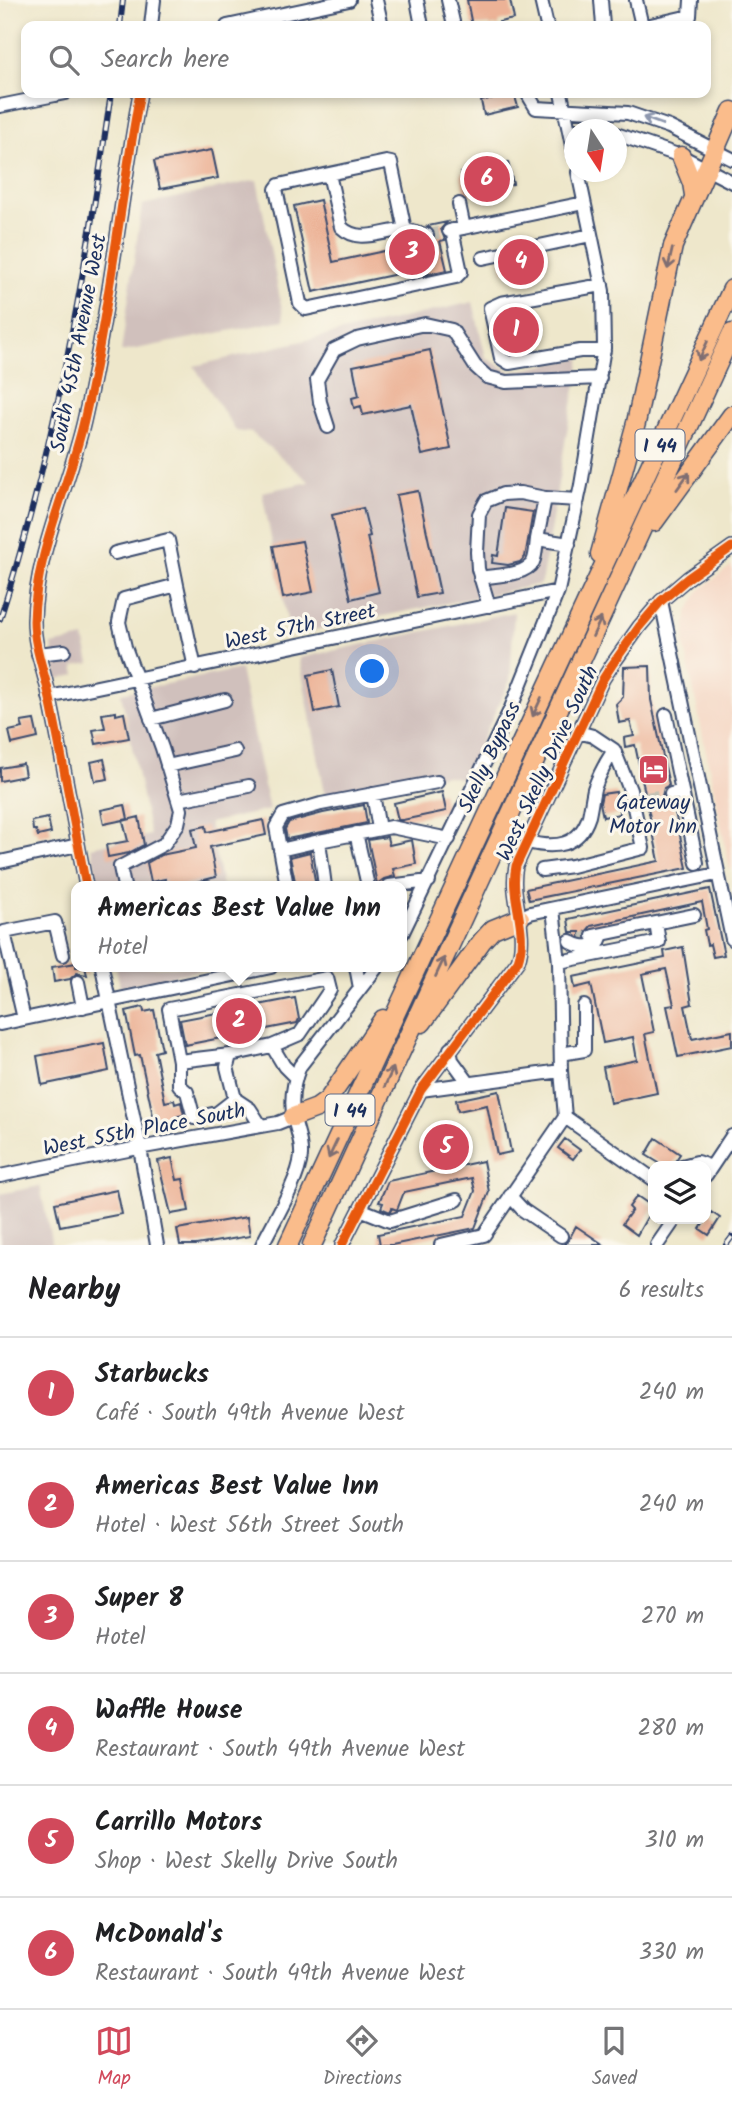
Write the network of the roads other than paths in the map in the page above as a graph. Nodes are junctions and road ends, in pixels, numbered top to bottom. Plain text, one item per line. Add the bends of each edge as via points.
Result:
1 (154, 0) edge
2 (282, 0) edge
3 (349, 0) edge
4 (376, 0) edge
5 (417, 0) edge
6 (448, 0) edge
7 (541, 0) edge
8 (601, 0) edge
9 (636, 0) edge
10 (691, 0) edge
11 (285, 14) junction
12 (152, 21) edge
13 (251, 21) edge
14 (381, 21) edge
15 (421, 21) edge
16 (453, 21) edge
17 (546, 21) edge
18 (603, 21) edge
19 (642, 21) edge
20 (688, 21) edge
21 (40, 98) edge
22 (139, 98) edge
23 (530, 98) edge
24 (563, 98) edge
25 (0, 106) edge
26 (565, 109) junction
27 (732, 111) edge
28 (569, 119) edge
29 (627, 139) edge
30 (715, 151) junction
31 (681, 156) junction
32 (732, 159) edge
33 (706, 170) junction
34 (329, 174) junction
35 (581, 182) edge
36 (732, 182) edge
37 (694, 195) junction
38 (584, 203) junction
39 (459, 204) dead end
40 (405, 230) junction
41 (455, 230) junction
42 (427, 235) tunnel mouth
43 (591, 235) junction
44 (482, 258) dead end
45 (601, 285) junction
46 (732, 289) edge
47 (732, 333) edge
48 (604, 351) junction
49 (600, 378) junction
50 (732, 415) edge
51 (328, 428) dead end
52 (545, 498) junction
53 (578, 500) junction
54 (537, 540) junction
55 (569, 544) junction
56 (732, 547) edge
57 (114, 553) dead end
58 (629, 556) junction
59 (480, 578) junction
60 (177, 585) junction
61 (558, 591) junction
62 (587, 601) junction
63 (662, 601) junction
64 (489, 606) junction
65 (64, 651) dead end
66 (38, 654) junction
67 (195, 668) junction
68 (139, 680) junction
69 (50, 697) junction
70 (225, 700) dead end
71 (666, 715) dead end
72 (151, 719) junction
73 (578, 732) junction
74 (614, 750) junction
75 (235, 751) dead end
76 (167, 766) junction
77 (437, 782) dead end
78 (249, 786) dead end
79 (373, 794) junction
80 (178, 800) junction
81 (379, 830) junction
82 (356, 834) junction
83 (449, 839) junction
84 (319, 841) junction
85 (527, 842) junction
86 (567, 842) junction
87 (78, 845) junction
88 (280, 849) junction
89 (0, 862) edge
90 (697, 863) dead end
91 (572, 866) junction
92 (542, 870) dead end
93 (717, 874) junction
94 (85, 881) edge
95 (123, 881) edge
96 (287, 881) edge
97 (324, 881) edge
98 (367, 881) edge
99 (429, 881) junction
100 (407, 884) edge
101 (553, 909) junction
102 (694, 915) dead end
103 (520, 918) junction
104 (656, 923) junction
105 (407, 924) edge
106 (732, 939) edge
107 (584, 942) junction
108 (63, 955) dead end
109 (559, 962) junction
110 (103, 972) edge
111 (246, 972) edge
112 (357, 972) edge
113 (373, 972) edge
114 (412, 975) junction
115 (78, 982) dead end
116 (360, 988) junction
117 (109, 1000) junction
118 (584, 1006) dead end
119 (83, 1007) junction
120 (24, 1019) junction
121 (0, 1024) edge
122 (272, 1046) junction
123 (450, 1049) junction
124 (401, 1051) junction
125 (561, 1054) junction
126 (230, 1055) junction
127 (179, 1061) junction
128 (561, 1071) junction
129 (295, 1077) junction
130 (468, 1082) junction
131 (421, 1090) junction
132 (235, 1099) junction
133 (293, 1116) junction
134 (565, 1117) junction
135 (261, 1126) junction
136 (732, 1136) edge
137 (140, 1148) junction
138 (711, 1167) edge
139 (648, 1175) edge
140 (0, 1177) edge
141 (510, 1196) junction
142 (457, 1200) dead end
143 (360, 1209) junction
144 (672, 1224) edge
145 (561, 1236) dead end
146 (157, 1245) edge
147 (262, 1245) edge
148 (288, 1245) edge
149 (312, 1245) edge
150 (342, 1245) edge
151 (441, 1245) edge
152 (657, 1245) edge

1 - 12 street
2 - 11 street
3 - 11 street
4 - 14 street
5 - 15 street
6 - 16 street
7 - 17 street
8 - 18 street
9 - 19 street
10 - 20 street
11 - 13 street
21 - 25 street
22 - 66 street, South 45th Avenue West via 97,360 36,598
23 - 26 street via 536,108
24 - 26 street
26 - 28 street
30 -> 26 street via 650,119
27 - 30 highway
29 - 31 street
30 - 32 street
30 - 33 highway
31 - 33 street
31 - 37 highway
33 - 36 street
33 - 37 highway
34 - 40 street via 343,230 367,237
34 - 40 street via 389,162
34 - 41 street via 279,184 276,189 303,308 456,277 461,272
35 - 38 street
37 -> 62 highway via 673,246 636,423
38 - 41 street
38 - 43 street
39 - 41 street
40 - 42 street
43 - 44 street
43 - 45 street
45 - 48 street
45 - 48 street via 490,308 501,358 509,363
46 -> 62 highway, Skelly Bypass / I 44
47 - 58 highway, Skelly Bypass / I 44
48 - 49 street
49 - 51 street via 506,382 487,377 452,330 417,326 357,339 334,350 317,380
49 - 53 street
58 -> 50 highway
52 - 53 street
52 - 54 street
52 - 59 street via 520,493 486,501 479,514
53 - 55 street
54 - 55 street
54 - 59 street via 530,566
55 - 61 street
56 - 63 street, West Skelly Drive South
57 - 60 street via 168,540
124 -> 58 highway, Skelly Bypass / I 44
59 - 64 street
60 - 67 street
60 - 68 street via 124,599 119,622
61 - 64 street, West 57th Street
61 - 83 street
62 -> 114 highway, Skelly Bypass / I 44
63 - 73 street, West Skelly Drive South via 612,665
63 - 93 street
64 - 67 street, West 57th Street
65 - 66 street
66 - 69 street, South 45th Avenue West
67 - 68 street, West 57th Street
68 - 69 street, West 57th Street
68 - 72 street
69 - 87 street, South 45th Avenue West
70 - 72 street
71 - 90 street via 676,792
72 - 76 street
73 - 74 street
73 - 85 street, West Skelly Drive South
74 - 86 street via 595,788 583,831
74 - 91 street via 639,799 643,848
75 - 76 street
76 - 80 street
77 - 79 street
78 - 80 street
79 - 81 street
79 - 88 street via 283,815 276,827
80 - 95 street via 178,824 164,844 120,867
81 - 82 street
81 - 83 street via 391,827
82 - 84 street
82 - 98 street
83 - 99 street
84 - 88 street
84 - 97 street
85 - 86 street via 545,847
85 - 103 street, West Skelly Drive South via 513,878
86 - 91 street
87 - 89 street
87 - 94 street, South 45th Avenue West
88 - 96 street
91 - 92 street
93 - 101 street
93 - 106 street
99 - 100 street
99 - 105 street
101 - 103 street
101 - 107 street
102 - 104 street
103 - 123 street, West Skelly Drive South via 518,961
103 - 124 highway via 494,929 482,940
104 - 107 street
104 - 107 street via 659,942
107 - 109 street
107 - 109 street
108 - 120 street via 55,922 4,932
109 - 125 street
110 - 117 street
111 - 117 street
112 - 116 street
113 - 116 street
114 - 133 highway via 328,1100
114 -> 148 highway, Skelly Bypass / I 44
115 - 119 street
116 - 129 street
117 - 119 street
117 - 137 street
118 - 125 street via 584,1049
119 - 120 street
120 - 121 street
122 - 126 street
122 - 127 street via 300,1034 330,990 327,978 169,1009
122 - 129 street
123 - 130 street via 452,1060
123 - 131 street, West Skelly Drive South
149 -> 124 highway, Skelly Bypass / I 44
125 - 128 street
126 - 127 street
126 - 132 street via 227,1067
127 - 132 street via 179,1085 187,1091 194,1118 217,1113
128 - 130 street
128 - 134 street
129 - 133 street
130 - 131 street
131 - 143 street, West Skelly Drive South
132 - 135 street via 250,1109
133 - 135 street, West 55th Place South
133 - 147 street via 300,1142 299,1169
134 - 139 street
134 - 141 street
135 - 137 street, West 55th Place South
136 - 138 street
137 - 140 street, West 55th Place South
137 - 146 street
141 - 145 street
141 - 151 street via 484,1234
142 - 143 street via 390,1221
143 - 150 street, West Skelly Drive South
144 - 152 street

